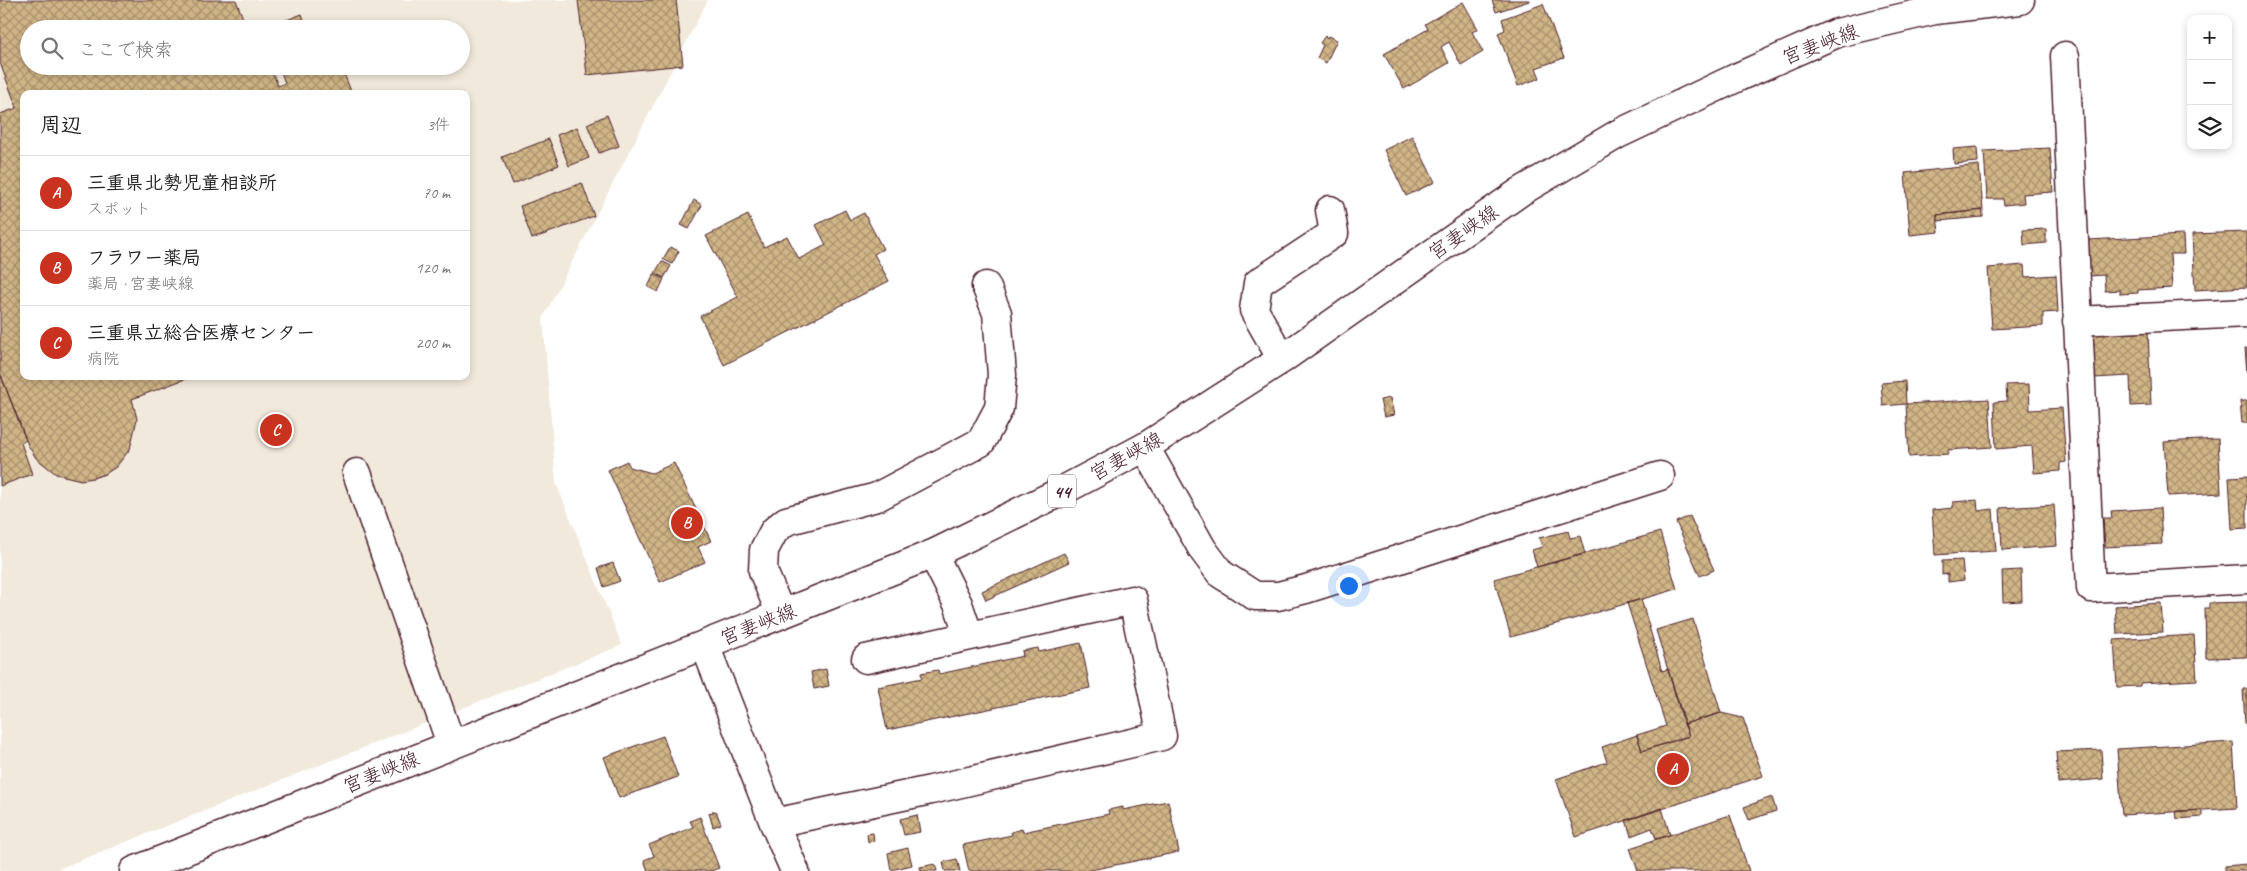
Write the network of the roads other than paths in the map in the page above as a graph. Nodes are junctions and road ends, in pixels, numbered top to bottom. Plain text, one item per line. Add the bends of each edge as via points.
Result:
1 (2020, 0) edge
2 (1935, 5) edge
3 (2065, 56) dead end
4 (1330, 210) dead end
5 (986, 286) dead end
6 (2247, 313) edge
7 (2077, 321) junction
8 (1282, 359) junction
9 (1145, 447) junction
10 (357, 473) dead end
11 (1660, 476) dead end
12 (933, 554) junction
13 (2247, 579) edge
14 (781, 614) junction
15 (969, 636) junction
16 (705, 645) junction
17 (866, 659) dead end
18 (451, 744) junction
19 (774, 823) junction
20 (134, 871) edge
21 (795, 871) edge

1 - 2 main road, 宮妻峡線 / 44
2 - 8 main road, 宮妻峡線 / 44 via 1837,33 1618,134 1520,192
3 - 7 main road
4 - 8 main road via 1334,233 1258,283 1254,310
5 - 14 main road via 997,313 1002,375 999,408 982,442 876,497 786,521 774,532 764,550 762,571
6 - 7 main road
7 - 13 main road via 2091,588
8 - 9 main road, 宮妻峡線 / 44
9 - 11 main road via 1203,550 1221,574 1255,596 1278,596 1306,589
9 - 12 main road, 宮妻峡線 / 44
10 - 18 main road
12 - 14 main road, 宮妻峡線 / 44
12 - 15 main road via 958,604
14 - 16 main road, 宮妻峡線 / 44
15 - 17 main road
15 - 19 main road via 1133,600 1162,736
16 - 18 main road, 宮妻峡線 / 44
16 - 19 main road
18 - 20 main road, 宮妻峡線 / 44
19 - 21 main road

